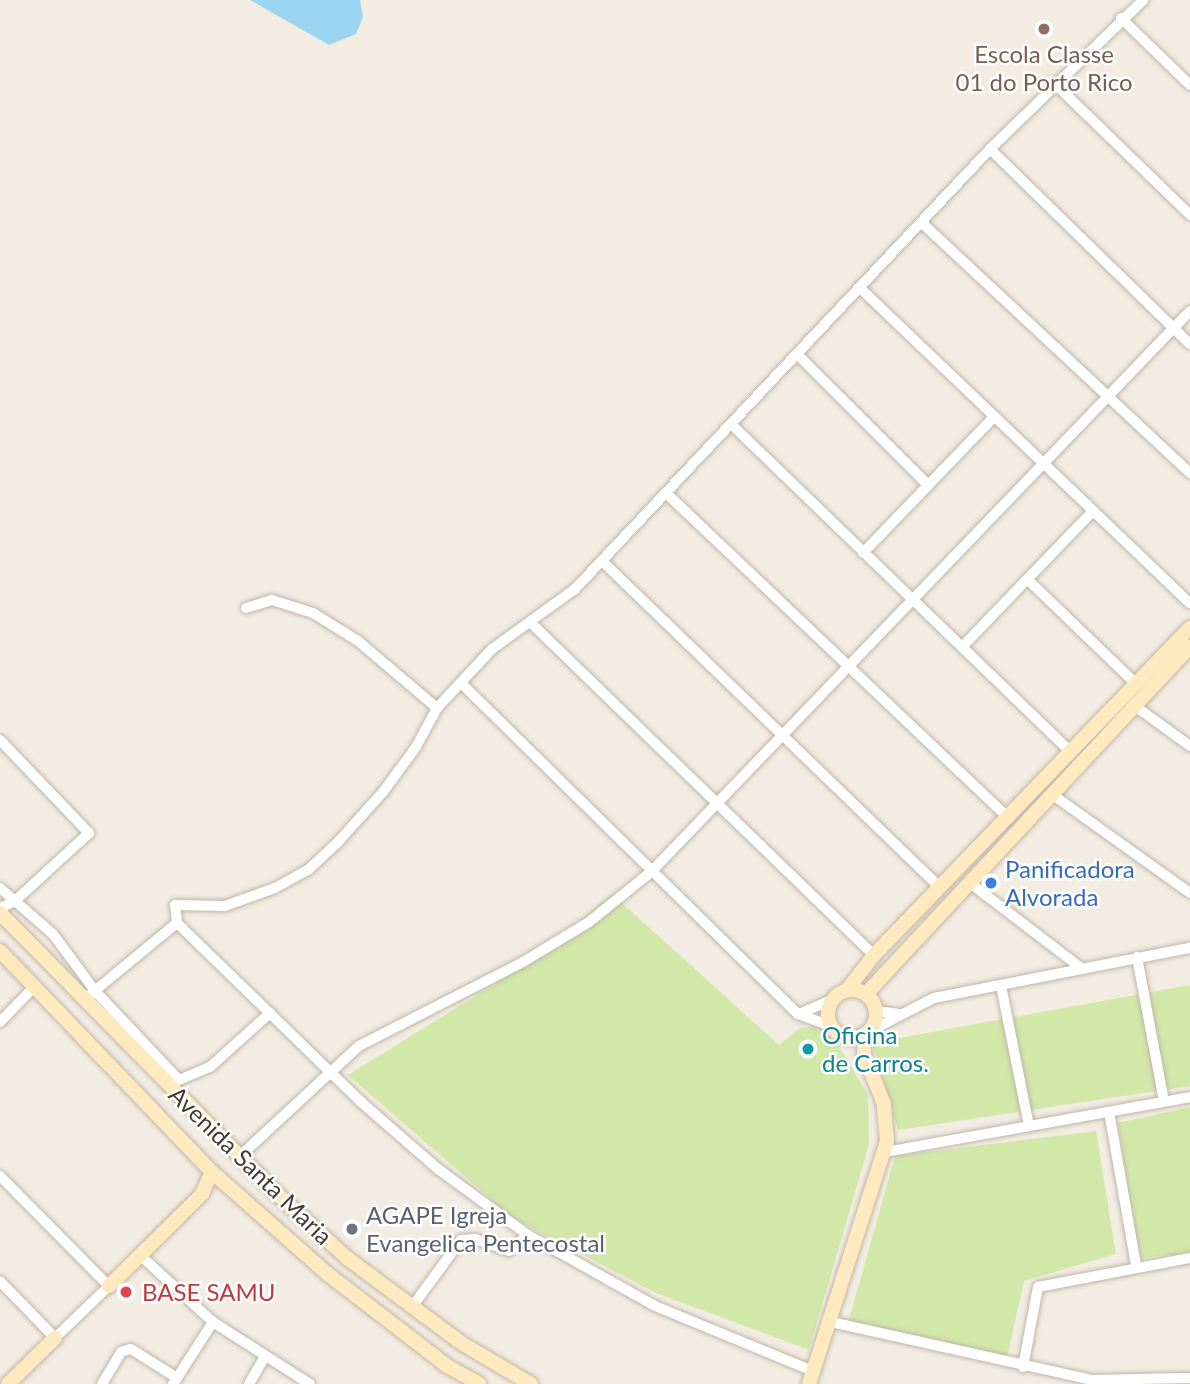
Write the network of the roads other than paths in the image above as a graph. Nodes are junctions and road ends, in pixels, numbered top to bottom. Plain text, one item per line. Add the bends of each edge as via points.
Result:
1 (1143, 0) edge
2 (1121, 18) junction
3 (1054, 83) junction
4 (1190, 85) edge
5 (990, 149) junction
6 (1190, 215) edge
7 (922, 223) junction
8 (860, 288) junction
9 (1190, 311) edge
10 (1173, 328) junction
11 (1190, 344) edge
12 (797, 354) junction
13 (1107, 394) junction
14 (993, 418) junction
15 (731, 424) junction
16 (1043, 462) junction
17 (1190, 473) edge
18 (927, 484) junction
19 (666, 493) junction
20 (1093, 512) junction
21 (863, 553) junction
22 (602, 561) junction
23 (1027, 579) junction
24 (913, 600) junction
25 (1190, 603) edge
26 (246, 608) dead end
27 (531, 623) junction
28 (1190, 628) edge
29 (963, 646) junction
30 (1190, 647) edge
31 (846, 667) junction
32 (462, 684) junction
33 (1136, 684) junction
34 (1135, 706) junction
35 (437, 708) junction
36 (781, 736) junction
37 (0, 740) edge
38 (1190, 746) edge
39 (1071, 752) junction
40 (1053, 795) junction
41 (717, 801) junction
42 (1009, 818) junction
43 (651, 872) junction
44 (970, 883) junction
45 (939, 887) junction
46 (0, 888) edge
47 (1190, 893) edge
48 (15, 901) junction
49 (0, 911) edge
50 (177, 923) junction
51 (1190, 948) edge
52 (0, 951) edge
53 (874, 955) junction
54 (1137, 957) junction
55 (1080, 967) junction
56 (1001, 986) junction
57 (34, 987) junction
58 (846, 991) junction
59 (866, 994) junction
60 (90, 995) junction
61 (832, 1000) junction
62 (876, 1012) junction
63 (270, 1013) junction
64 (798, 1014) junction
65 (902, 1014) junction
66 (0, 1023) edge
67 (831, 1026) junction
68 (866, 1034) junction
69 (845, 1037) junction
70 (328, 1072) junction
71 (874, 1077) junction
72 (1190, 1097) edge
73 (1164, 1101) junction
74 (1109, 1112) junction
75 (1029, 1126) junction
76 (885, 1152) junction
77 (239, 1157) junction
78 (212, 1172) junction
79 (0, 1176) edge
80 (226, 1185) junction
81 (202, 1194) junction
82 (528, 1235) junction
83 (141, 1256) junction
84 (347, 1258) junction
85 (1190, 1258) edge
86 (1136, 1265) junction
87 (330, 1276) junction
88 (0, 1280) edge
89 (108, 1286) junction
90 (412, 1307) junction
91 (213, 1322) junction
92 (831, 1322) junction
93 (55, 1338) junction
94 (264, 1358) junction
95 (1023, 1367) junction
96 (0, 1377) edge
97 (811, 1378) edge
98 (1190, 1378) edge
99 (175, 1381) edge
100 (7, 1384) edge
101 (102, 1384) edge
102 (249, 1384) edge
103 (310, 1384) edge
104 (480, 1384) edge
105 (531, 1384) edge

1 - 2 street
2 - 3 street
2 - 4 street
3 - 5 street
3 - 6 street
5 - 7 street
5 - 10 street
7 - 8 street
7 - 13 street
8 - 12 street
8 - 14 street
9 - 10 street
10 - 11 street
10 - 13 street
12 - 15 street
12 - 18 street
13 - 16 street
13 - 17 street
14 - 16 street
14 - 18 street
15 - 19 street
15 - 21 street
16 - 20 street
16 - 24 street
18 - 21 street
19 - 22 street
19 - 31 street
20 - 23 street
20 - 25 street
21 - 24 street
22 - 27 street via 568,596
22 - 36 street
23 - 29 street
23 - 33 street
24 - 29 street
24 - 31 street
26 - 35 street via 272,600 313,613 358,641
27 - 32 street via 492,649
27 - 41 street
28 - 33 street
29 - 39 street
30 - 34 street
31 - 36 street
31 - 42 street
32 - 35 street
32 - 43 street
33 - 39 street
34 - 38 street
34 - 40 street
35 - 50 street via 383,792 308,870 225,906 175,905
36 - 41 street
36 - 45 street
37 - 48 street via 89,833
39 - 42 street
40 - 44 street
40 - 47 street
41 - 43 street
41 - 53 street
42 - 45 street
43 - 64 street
43 - 70 street via 589,922 523,962 375,1035
44 - 55 street
44 - 59 street
45 - 53 street
46 - 48 street
48 - 49 street
48 - 60 street via 54,933
49 - 60 street, Avenida Santa Maria
50 - 60 street
50 - 63 street
51 - 54 street
52 - 57 street, Avenida Santa Maria
53 - 58 street
54 - 55 street
54 - 73 street
55 - 56 street
56 - 65 street via 934,999
56 - 75 street
57 - 66 street
57 - 78 street, Avenida Santa Maria
58 - 59 street
58 - 61 street
59 - 62 street
60 - 63 street via 179,1080 209,1067
60 - 77 street, Avenida Santa Maria
61 - 64 street
61 - 67 street
62 - 65 street
62 - 68 street
63 - 70 street
64 - 67 street
65 - 68 street
67 - 69 street
68 - 69 street
68 - 71 street via 862,1045
69 - 71 street
70 - 77 street
70 - 82 street via 438,1169
71 - 76 street via 887,1126
72 - 73 street
73 - 74 street
74 - 75 street
74 - 86 street
75 - 76 street
76 - 92 street
77 - 84 street, Avenida Santa Maria
78 - 80 street, Avenida Santa Maria
78 - 81 street
79 - 89 street
80 - 81 street
80 - 87 street, Avenida Santa Maria
81 - 83 street
82 - 90 street via 509,1251 475,1239 461,1240
82 - 97 street via 655,1306
83 - 89 street
83 - 91 street
84 - 87 street
84 - 90 street, Avenida Santa Maria
85 - 86 street
86 - 95 street via 1038,1287
87 - 104 street, Avenida Santa Maria via 447,1366
88 - 93 street
89 - 93 street
90 - 105 street, Avenida Santa Maria
91 - 94 street
91 - 99 street
92 - 95 street
92 - 97 street
93 - 100 street
94 - 102 street
94 - 103 street
95 - 98 street via 1093,1380
96 - 100 street
99 - 101 street via 131,1349 121,1352

